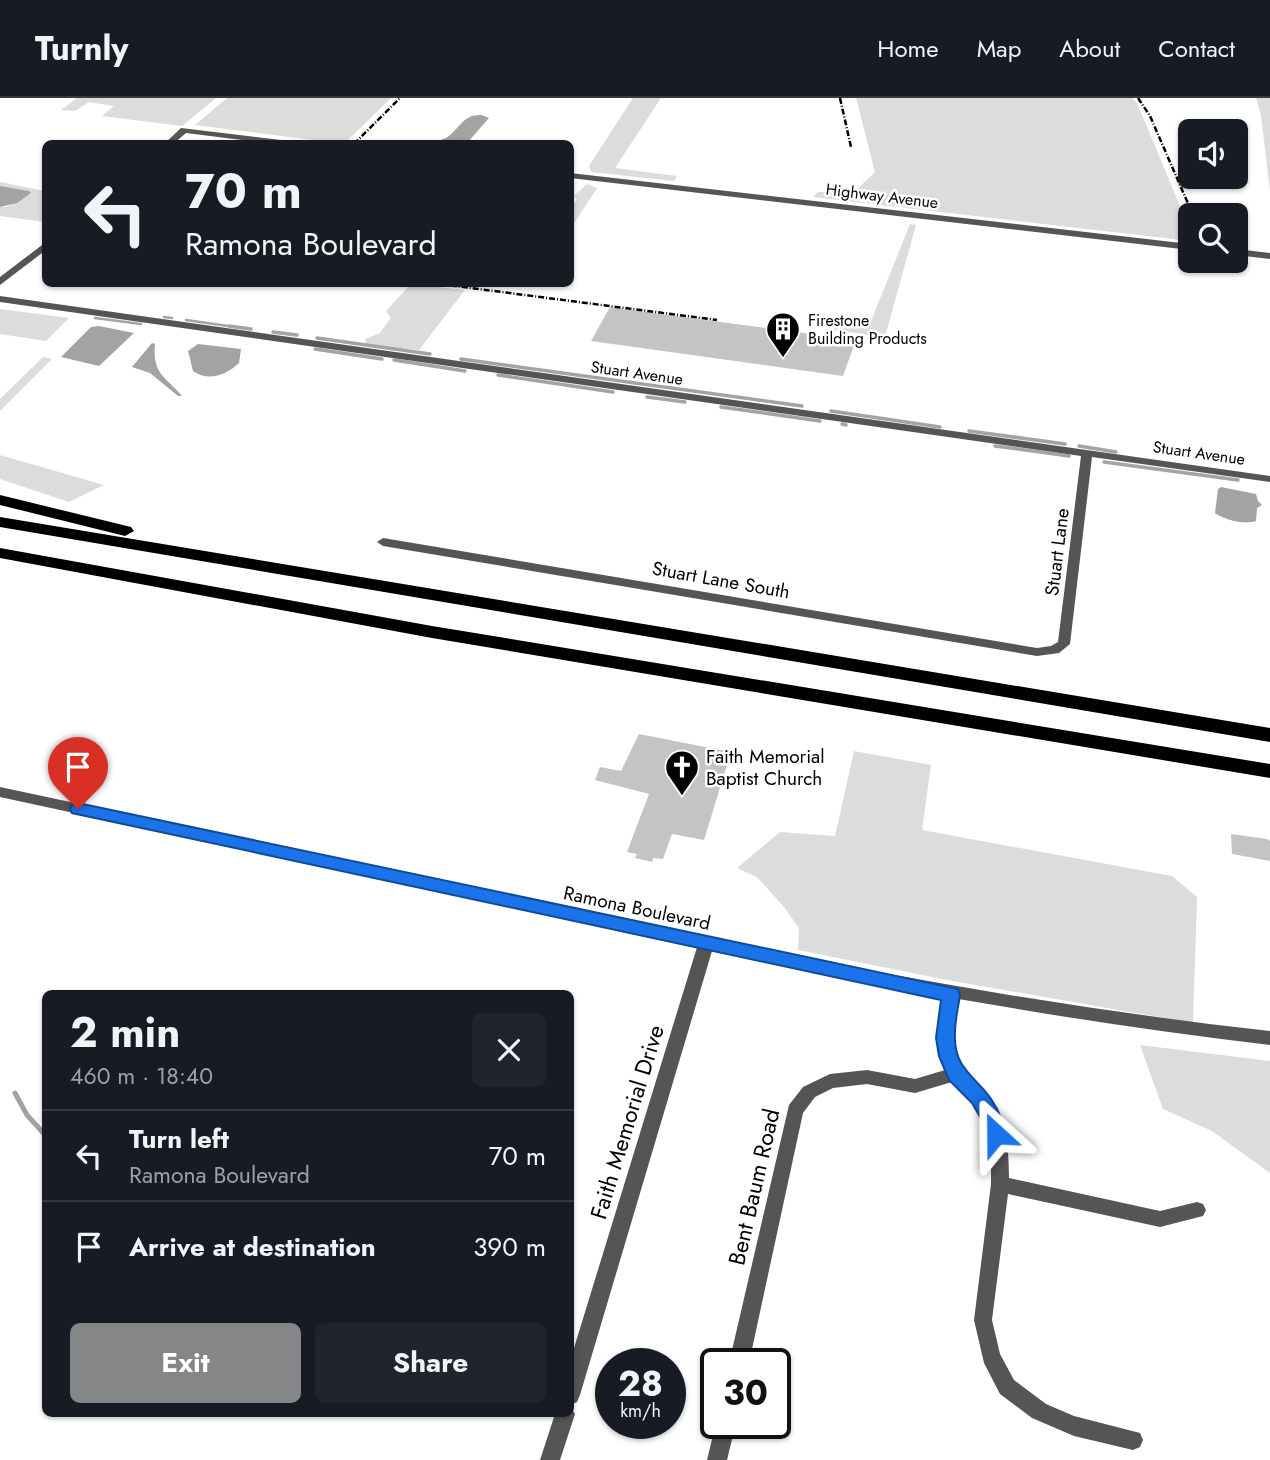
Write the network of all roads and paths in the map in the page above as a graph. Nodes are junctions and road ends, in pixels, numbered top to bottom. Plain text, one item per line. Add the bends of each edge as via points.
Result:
1 (173, 140) edge
2 (265, 140) edge
3 (574, 175) edge
4 (1178, 246) edge
5 (42, 248) edge
6 (1248, 253) edge
7 (1270, 256) edge
8 (0, 282) edge
9 (0, 299) edge
10 (1087, 453) junction
11 (1270, 479) edge
12 (0, 500) edge
13 (0, 522) edge
14 (383, 542) dead end
15 (0, 553) edge
16 (0, 561) edge
17 (232, 561) junction
18 (105, 571) junction
19 (1054, 650) joint
20 (1270, 735) edge
21 (1228, 764) junction
22 (1270, 771) edge
23 (1270, 778) edge
24 (0, 792) edge
25 (706, 944) junction
26 (951, 995) junction
27 (1270, 1038) edge
28 (956, 1074) junction
29 (1000, 1184) junction
30 (1197, 1210) dead end
31 (742, 1348) edge
32 (574, 1382) edge
33 (564, 1417) edge
34 (722, 1439) edge
35 (1133, 1440) dead end
36 (550, 1460) edge
37 (717, 1460) edge

1 - 2 street via 184,130
3 - 4 street, Highway Avenue
5 - 8 street
6 - 7 street
9 - 10 street, Stuart Avenue
10 - 11 street, Stuart Avenue
10 - 19 street, Stuart Lane via 1064,644
12 - 17 highway
13 - 17 highway
14 - 19 street, Stuart Lane South via 1037,652
15 - 18 highway
16 - 18 highway
17 - 20 highway
18 - 21 highway via 432,632
21 - 22 highway
21 - 23 highway
24 - 25 street, Ramona Boulevard
25 - 26 street, Ramona Boulevard
25 - 32 street, Faith Memorial Drive
26 - 27 street, Ramona Boulevard
26 - 28 street via 945,1038
28 - 29 street via 979,1097 992,1119 1000,1148
28 - 31 street, Bent Baum Road via 915,1086 867,1077 830,1081 809,1092 795,1110
29 - 30 street via 1160,1219
29 - 35 street via 983,1320 991,1356 1007,1387 1039,1411 1074,1426
33 - 36 street
34 - 37 street

